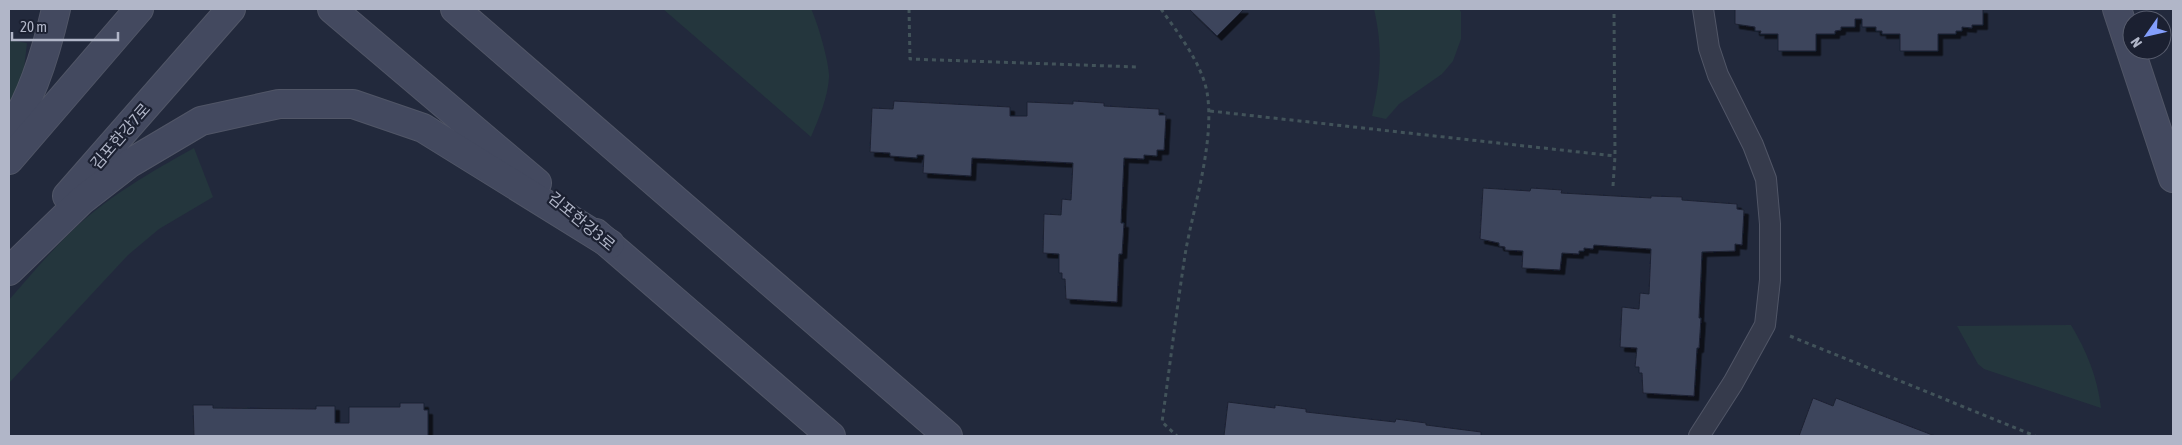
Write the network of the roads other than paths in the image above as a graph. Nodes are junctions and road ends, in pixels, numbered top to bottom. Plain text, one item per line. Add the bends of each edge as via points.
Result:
1 (56, 9) edge
2 (139, 9) edge
3 (231, 9) edge
4 (332, 9) edge
5 (455, 9) edge
6 (1702, 9) edge
7 (2117, 9) edge
8 (9, 131) edge
9 (9, 160) edge
10 (2173, 178) edge
11 (610, 244) junction
12 (9, 263) edge
13 (9, 271) edge
14 (831, 436) edge
15 (948, 436) edge
16 (1699, 436) edge

1 - 8 main road via 47,49
2 - 9 main road
3 - 12 main road, 김포한강7로
4 - 11 main road, 김포한강3로
5 - 15 main road
6 - 16 lane via 1718,75 1766,179 1770,280 1765,325
7 - 10 main road
11 - 13 main road via 422,128 353,104 279,104 200,121 130,163 81,201
11 - 14 main road, 김포한강3로

